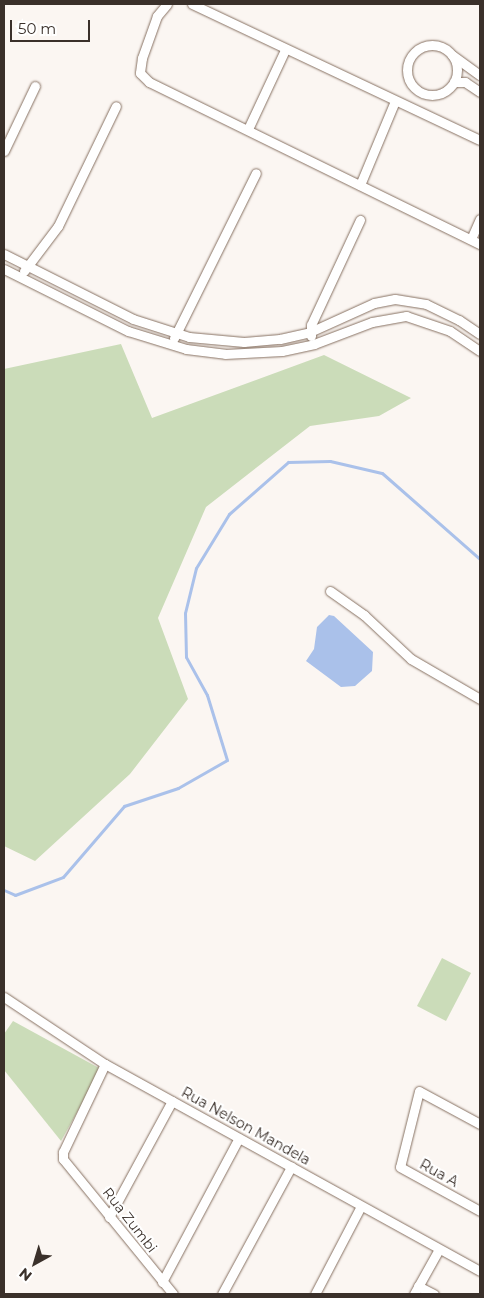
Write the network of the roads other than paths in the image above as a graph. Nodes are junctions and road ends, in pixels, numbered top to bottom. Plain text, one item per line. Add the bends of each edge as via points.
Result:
1 (167, 4) edge
2 (192, 4) edge
3 (285, 50) junction
4 (451, 54) junction
5 (480, 75) edge
6 (454, 82) junction
7 (35, 86) dead end
8 (480, 92) edge
9 (395, 101) junction
10 (116, 106) dead end
11 (248, 128) junction
12 (480, 140) edge
13 (4, 151) edge
14 (256, 173) dead end
15 (360, 185) junction
16 (480, 219) edge
17 (360, 220) dead end
18 (471, 239) junction
19 (480, 244) edge
20 (4, 254) edge
21 (26, 266) junction
22 (4, 269) edge
23 (20, 277) junction
24 (384, 300) junction
25 (418, 302) junction
26 (365, 308) junction
27 (443, 311) junction
28 (389, 318) junction
29 (415, 318) junction
30 (372, 322) junction
31 (437, 325) junction
32 (310, 332) junction
33 (176, 334) junction
34 (480, 334) edge
35 (314, 344) junction
36 (170, 345) junction
37 (480, 350) edge
38 (330, 591) dead end
39 (480, 699) edge
40 (4, 997) edge
41 (105, 1064) junction
42 (172, 1101) junction
43 (480, 1124) edge
44 (239, 1138) junction
45 (291, 1167) junction
46 (361, 1206) junction
47 (480, 1211) edge
48 (109, 1217) junction
49 (439, 1249) junction
50 (480, 1271) edge
51 (162, 1282) junction
52 (416, 1290) edge
53 (173, 1294) edge
54 (222, 1294) edge
55 (315, 1294) edge
56 (434, 1294) edge

1 - 11 street via 155,22 140,73 149,82
2 - 3 street
3 - 9 street
3 - 11 street
4 - 5 street
4 - 6 street via 456,63
4 - 6 street via 440,46 425,45 412,54 407,70 412,85 426,94 442,92
6 - 8 street via 465,82
7 - 13 street
9 - 12 street
9 - 15 street
10 - 21 street via 58,226
11 - 15 street
14 - 33 street
15 - 18 street
16 - 18 street
17 - 32 street
18 - 19 street
20 - 21 street
21 - 23 street
21 - 33 street via 133,319
22 - 23 street
23 - 36 street via 128,331
24 - 25 street
24 - 26 street
24 - 28 street via 389,307
25 - 27 street
25 - 29 street
26 - 30 street via 365,316
26 - 32 street
27 - 31 street via 442,320
27 - 34 street
28 - 29 street
28 - 30 street
29 - 31 street
30 - 35 street
31 - 37 street
32 - 33 street via 244,342
32 - 35 street
33 - 36 street
35 - 36 street via 244,355 206,353
38 - 39 street via 364,616 411,659
40 - 41 street, Rua Nelson Mandela
41 - 42 street, Rua Nelson Mandela
41 - 48 street, Rua Zumbi via 63,1152 65,1162
42 - 44 street, Rua Nelson Mandela
42 - 48 street
43 - 47 street, Rua A via 419,1091 400,1167
44 - 45 street, Rua Nelson Mandela
44 - 51 street
45 - 46 street, Rua Nelson Mandela
45 - 54 street
46 - 49 street, Rua Nelson Mandela
46 - 55 street
48 - 51 street, Rua Zumbi
49 - 50 street, Rua Nelson Mandela
49 - 52 street
51 - 53 street, Rua Zumbi
52 - 56 street

